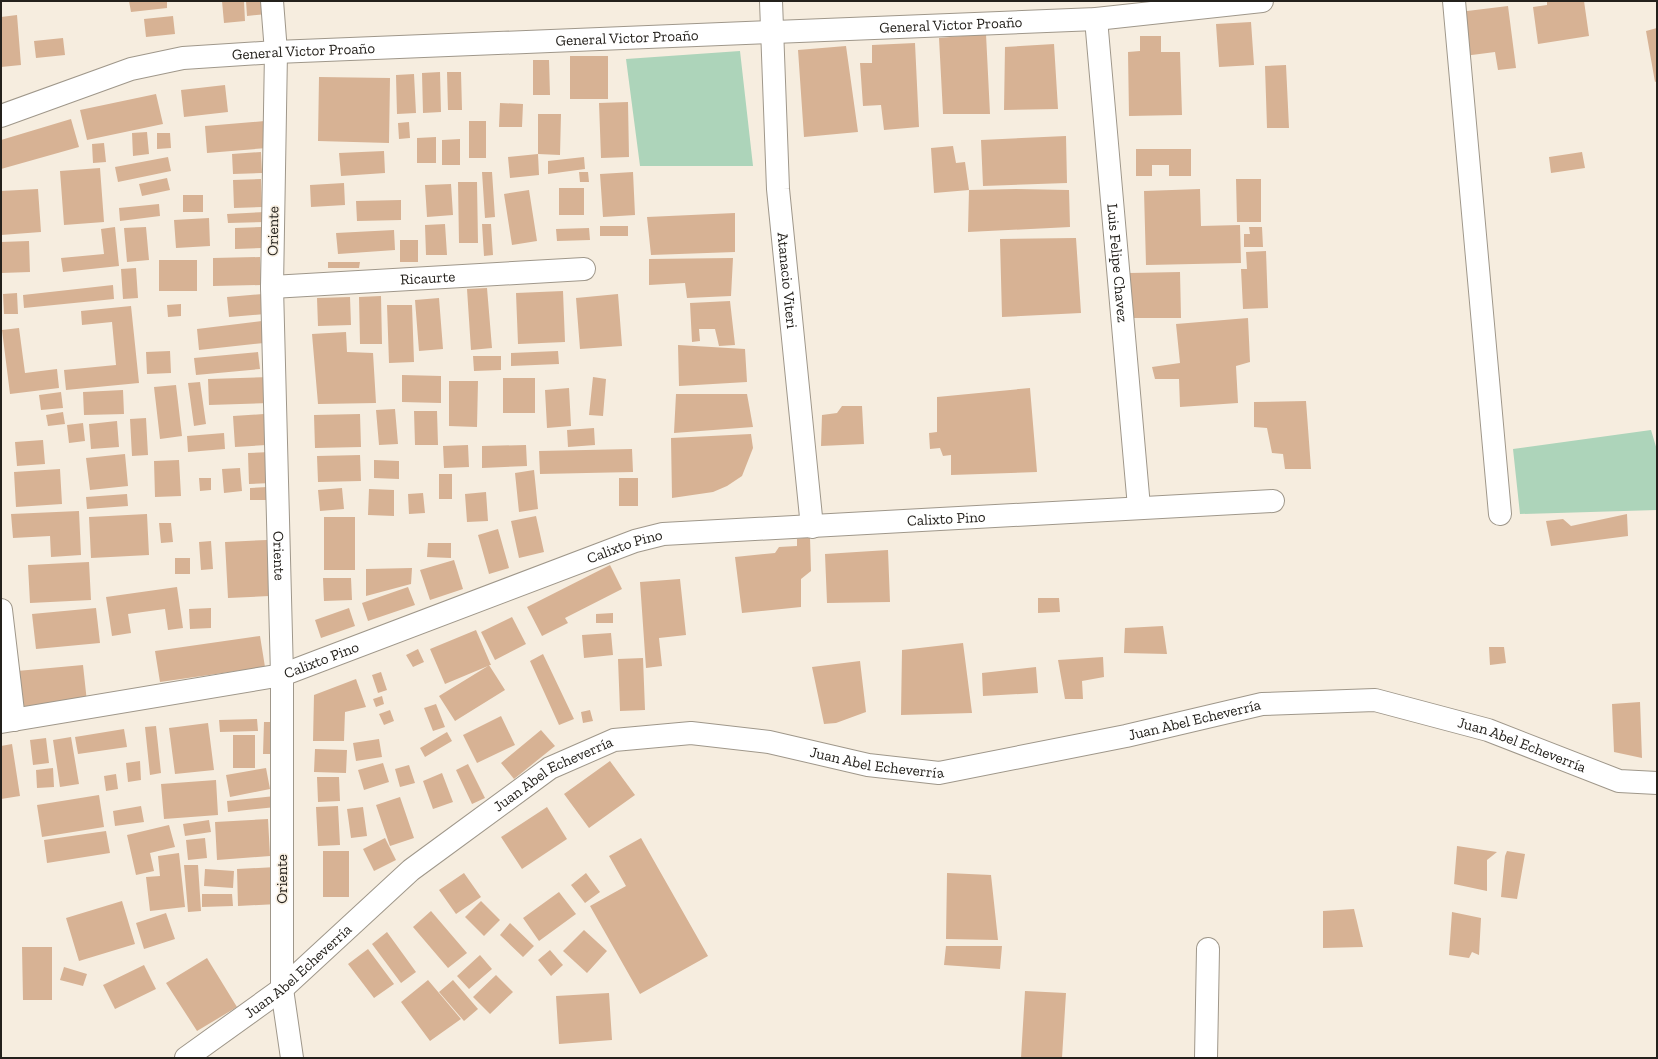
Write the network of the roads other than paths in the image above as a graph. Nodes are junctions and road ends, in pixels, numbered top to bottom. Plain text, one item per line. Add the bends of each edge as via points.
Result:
1 (272, 1) edge
2 (771, 1) edge
3 (1262, 1) edge
4 (1454, 1) edge
5 (1096, 20) junction
6 (773, 32) junction
7 (276, 52) junction
8 (1, 116) edge
9 (584, 269) dead end
10 (272, 287) junction
11 (1274, 501) dead end
12 (1139, 507) junction
13 (1500, 514) dead end
14 (812, 527) junction
15 (1, 610) edge
16 (282, 675) junction
17 (8, 721) edge
18 (1657, 783) edge
19 (1208, 949) dead end
20 (282, 989) junction
21 (186, 1058) edge
22 (292, 1058) edge
23 (1206, 1058) edge

1 - 7 street, Oriente
2 - 6 street, Atanacio Viteri
3 - 5 street, General Victor Proaño
4 - 13 street
5 - 6 street, General Victor Proaño
5 - 12 street, Luis Felipe Chavez
6 - 7 street, General Victor Proaño
6 - 14 street, Atanacio Viteri via 778,189
7 - 8 street, General Victor Proaño via 183,58 131,69
7 - 10 street, Oriente
9 - 10 street, Ricaurte
10 - 16 street, Oriente
11 - 12 street, Calixto Pino
12 - 14 street, Calixto Pino
14 - 16 street, Calixto Pino via 663,534 635,541
15 - 17 street
16 - 17 street, Calixto Pino
16 - 20 street, Oriente
18 - 20 street, Juan Abel Echeverría via 1619,781 1488,730 1375,700 1262,704 1126,736 939,773 868,765 769,742 691,733 614,740 550,768 411,870
19 - 23 street
20 - 21 street, Juan Abel Echeverría
20 - 22 street, Oriente

